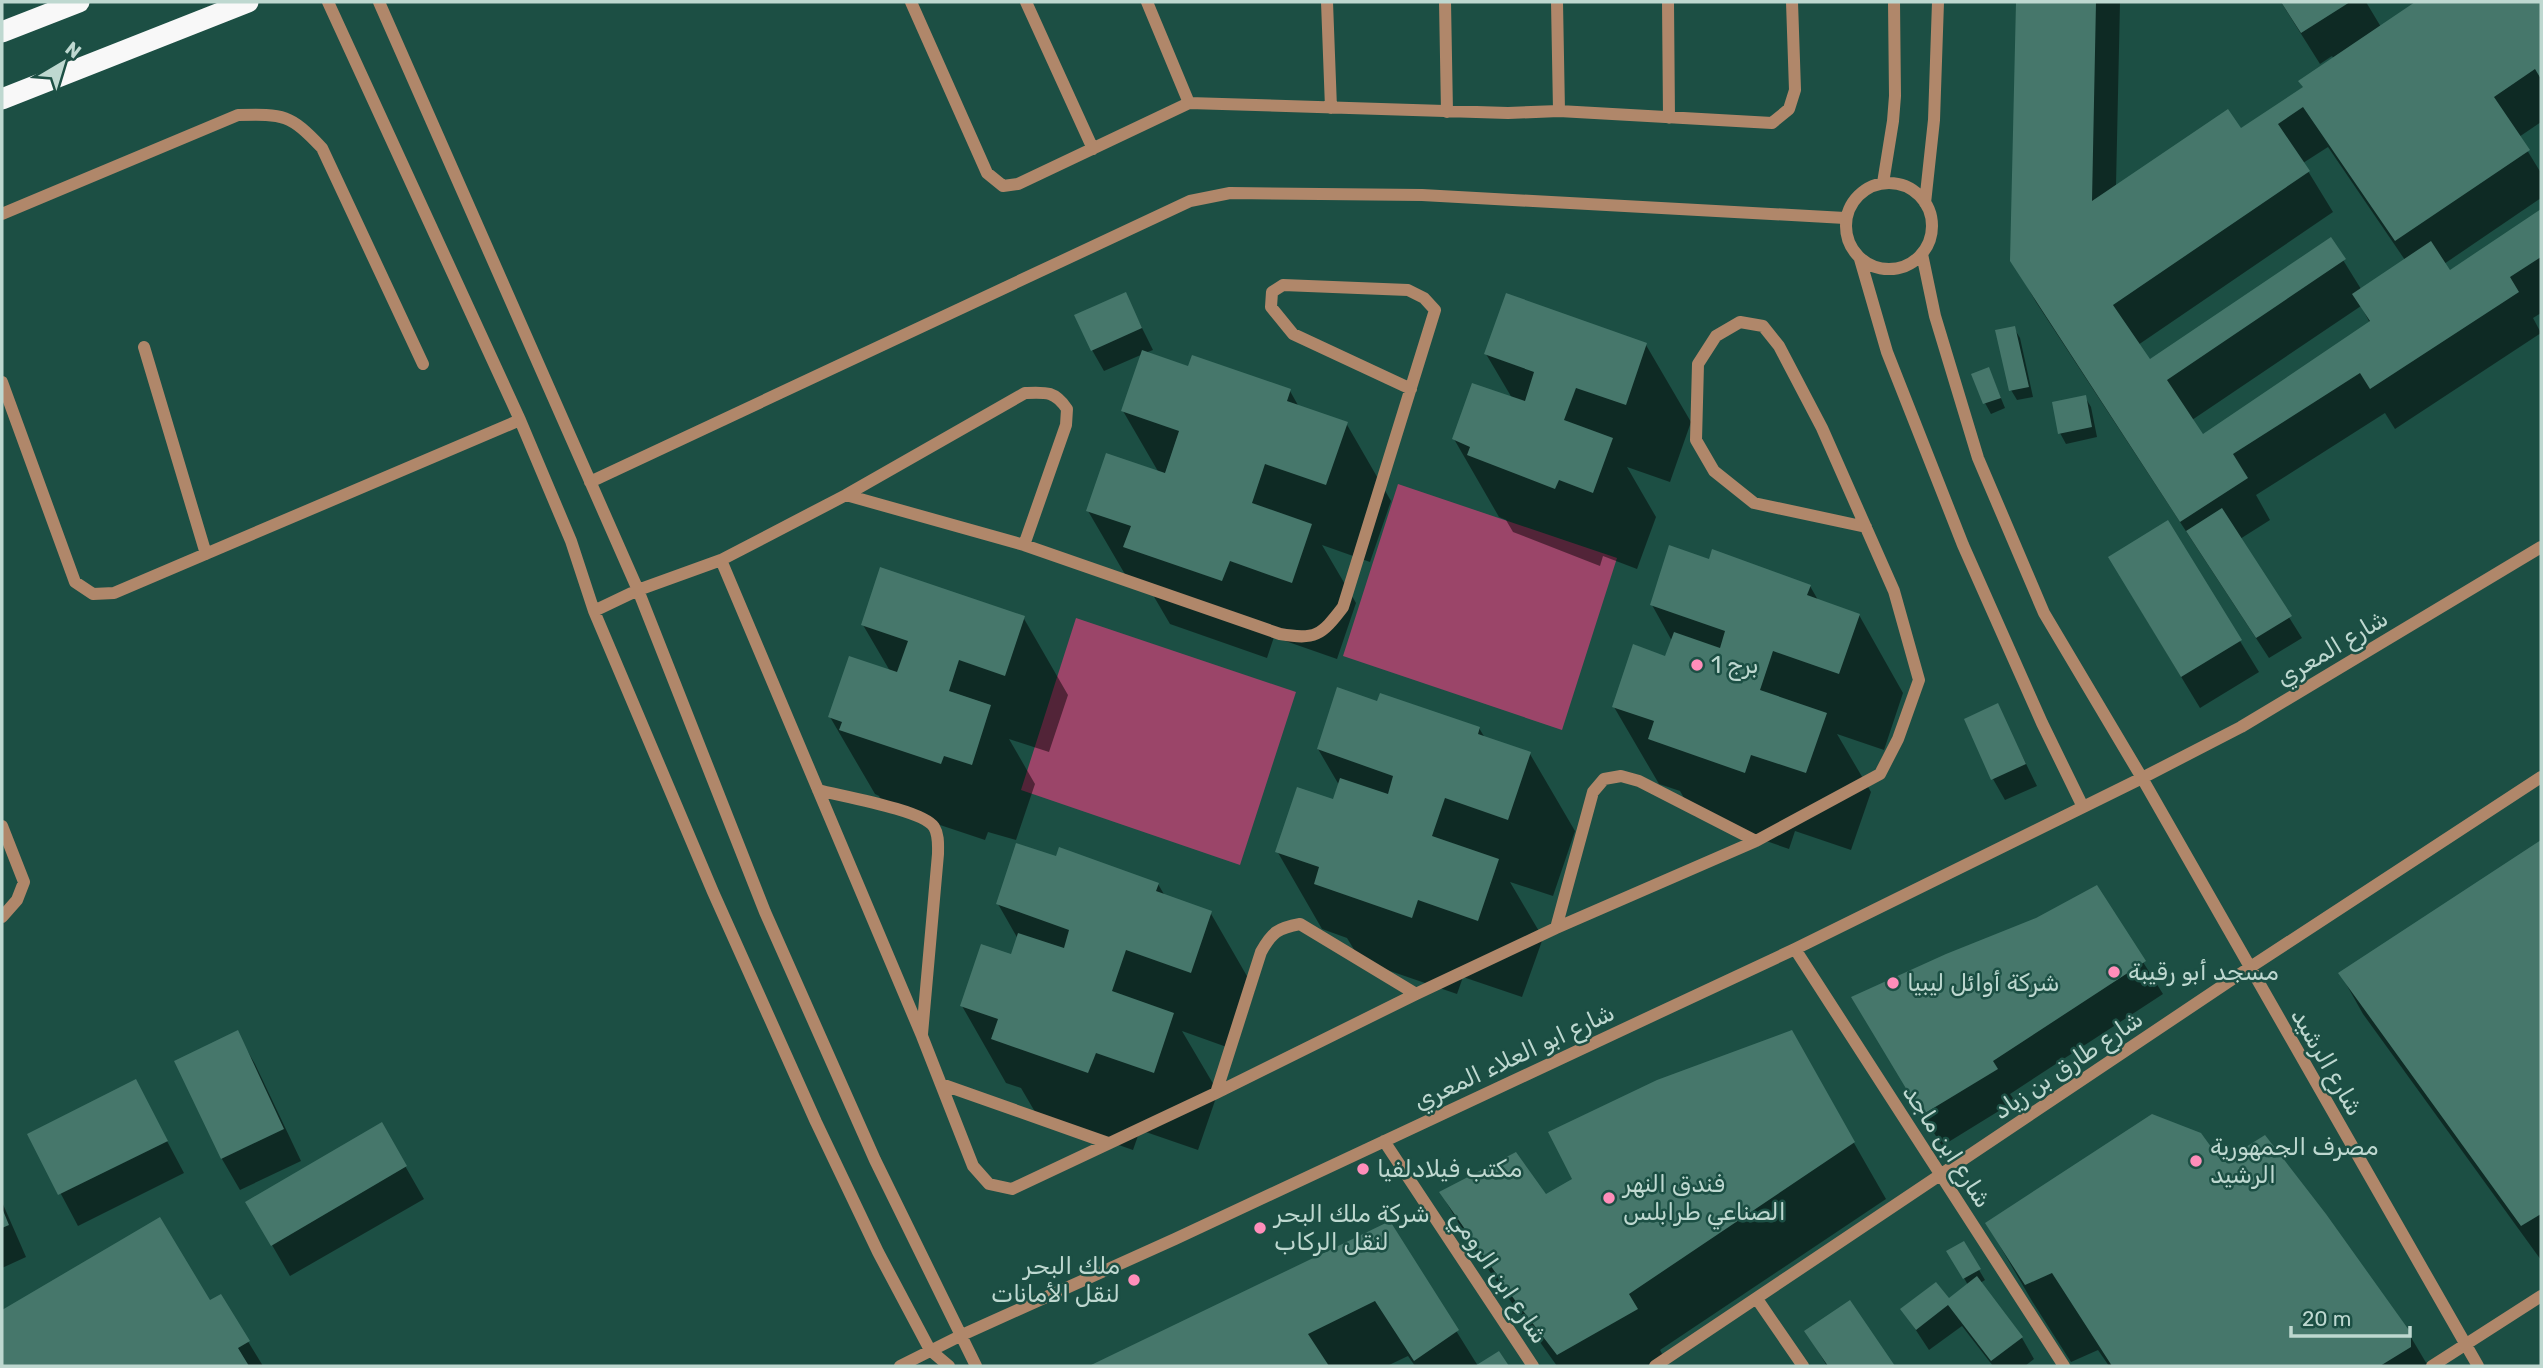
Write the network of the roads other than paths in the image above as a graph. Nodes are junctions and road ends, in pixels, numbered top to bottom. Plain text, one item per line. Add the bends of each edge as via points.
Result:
1 (79, 2) edge
2 (248, 2) edge
3 (328, 2) edge
4 (379, 2) edge
5 (911, 2) edge
6 (1026, 2) edge
7 (1147, 2) edge
8 (1326, 2) edge
9 (1445, 2) edge
10 (1557, 2) edge
11 (1668, 2) edge
12 (1792, 2) edge
13 (1894, 2) edge
14 (1938, 2) edge
15 (2, 32) edge
16 (2, 99) edge
17 (1189, 103) junction
18 (1331, 108) junction
19 (1559, 111) junction
20 (1447, 112) junction
21 (1669, 118) junction
22 (1093, 149) junction
23 (1883, 183) junction
24 (1924, 203) junction
25 (2, 214) edge
26 (1845, 218) junction
27 (1922, 254) junction
28 (1860, 259) junction
29 (144, 347) dead end
30 (423, 364) dead end
31 (2, 382) edge
32 (1411, 389) junction
33 (520, 420) junction
34 (590, 482) junction
35 (846, 495) junction
36 (1866, 527) junction
37 (1024, 545) junction
38 (2541, 547) edge
39 (206, 554) junction
40 (721, 560) junction
41 (638, 590) junction
42 (594, 611) junction
43 (2541, 777) edge
44 (2142, 778) junction
45 (818, 790) junction
46 (2083, 807) junction
47 (2, 826) edge
48 (1756, 841) junction
49 (2, 917) edge
50 (1556, 928) junction
51 (1795, 949) junction
52 (2249, 968) junction
53 (1416, 994) junction
54 (922, 1035) junction
55 (941, 1084) junction
56 (1216, 1093) junction
57 (1384, 1141) junction
58 (1108, 1143) junction
59 (1941, 1176) junction
60 (2541, 1296) edge
61 (1757, 1298) junction
62 (962, 1335) junction
63 (2465, 1345) junction
64 (930, 1350) junction
65 (900, 1366) edge
66 (949, 1366) edge
67 (975, 1366) edge
68 (1533, 1366) edge
69 (1655, 1366) edge
70 (1803, 1366) edge
71 (2064, 1366) edge
72 (2432, 1366) edge
73 (2478, 1366) edge

1 - 15 highway
2 - 16 highway
3 - 33 street
4 - 34 street
5 - 22 street via 987,173 1003,186 1018,184
6 - 22 street
7 - 17 street
8 - 18 street
9 - 20 street
10 - 19 street
11 - 21 street
12 - 21 street via 1795,90 1789,109 1772,123
13 - 23 street via 1894,108
14 - 24 street via 1934,120
17 - 18 street
17 - 22 street
18 - 20 street
19 - 20 street
19 - 21 street
23 - 24 street via 1916,192
23 - 26 street via 1855,198
24 - 27 street via 1930,211 1932,233
25 - 30 street via 238,115 276,114 301,127 322,148
26 - 28 street via 1847,241
26 - 34 street via 1435,196 1230,192 1190,201
27 - 28 street via 1903,267 1881,269
27 - 44 street, شارع الرشيد via 1935,316 1978,458 2044,613
28 - 46 street via 1887,352 1963,545
29 - 39 street
31 - 39 street via 75,582 93,594 114,593
32 - 32 street via 1293,334 1271,307 1272,292 1283,285 1408,290 1424,298 1435,310
32 - 37 street via 1343,607 1329,626 1306,638 1280,634
33 - 39 street
33 - 42 street via 571,541
34 - 41 street
35 - 37 street
35 - 37 street via 1025,393 1046,392 1060,398 1068,409 1066,425
35 - 40 street
36 - 36 street via 1779,346 1763,326 1740,322 1716,336 1698,365 1696,440 1714,471 1754,503
36 - 48 street via 1894,591 1919,680 1911,706 1880,774
38 - 44 street, شارع المعري via 2241,727
40 - 41 street
40 - 45 street
41 - 42 street
41 - 62 street via 765,912 874,1160
42 - 64 street via 816,1122 877,1252
43 - 52 street, شارع طارق بن زياد
44 - 46 street, شارع ابو العلاء المعري
44 - 52 street, شارع الرشيد
45 - 54 street
45 - 54 street via 913,813 933,825 938,854
46 - 51 street, شارع ابو العلاء المعري
47 - 49 street via 24,882 18,900
48 - 50 street
48 - 50 street via 1639,781 1621,776 1604,779 1592,792
50 - 53 street
51 - 57 street, شارع ابو العلاء المعري
51 - 59 street, شارع ابن ماجد
52 - 59 street, شارع طارق بن زياد
52 - 63 street, شارع الرشيد
53 - 56 street
53 - 56 street via 1300,924 1283,927 1269,936 1261,952
54 - 55 street
55 - 58 street
55 - 58 street via 973,1166 989,1184 1012,1189
56 - 58 street
57 - 62 street, شارع ابو العلاء المعري
57 - 68 street, شارع ابن الرومي
59 - 61 street, شارع طارق بن زياد
59 - 71 street, شارع ابن ماجد
60 - 63 street
61 - 69 street, شارع طارق بن زياد
61 - 70 street
62 - 64 street, شارع ابو العلاء المعري
62 - 67 street
63 - 72 street
63 - 73 street, شارع الرشيد
64 - 65 street, شارع ابو العلاء المعري
64 - 66 street

